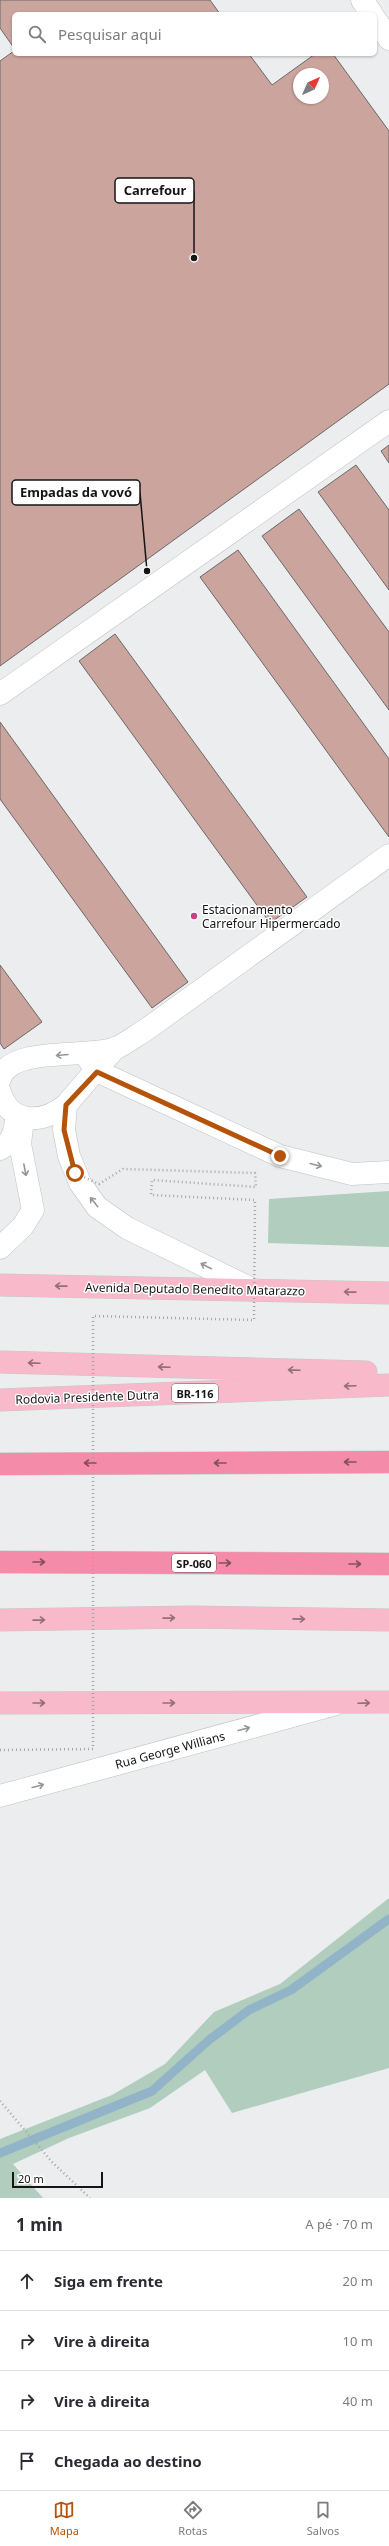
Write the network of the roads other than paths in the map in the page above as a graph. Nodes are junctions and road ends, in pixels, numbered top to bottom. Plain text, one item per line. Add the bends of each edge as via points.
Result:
1 (362, 0) edge
2 (371, 12) edge
3 (377, 22) edge
4 (389, 39) edge
5 (389, 421) edge
6 (0, 694) edge
7 (389, 855) edge
8 (115, 1048) junction
9 (84, 1051) junction
10 (97, 1072) junction
11 (0, 1079) edge
12 (0, 1092) edge
13 (66, 1105) junction
14 (20, 1117) junction
15 (0, 1149) edge
16 (389, 1172) edge
17 (0, 1248) edge
18 (0, 1285) edge
19 (254, 1290) junction
20 (389, 1293) edge
21 (0, 1362) edge
22 (389, 1373) edge
23 (389, 1385) edge
24 (0, 1400) edge
25 (389, 1462) edge
26 (0, 1464) edge
27 (0, 1562) edge
28 (389, 1564) edge
29 (0, 1620) edge
30 (389, 1620) edge
31 (389, 1702) edge
32 (0, 1703) edge
33 (339, 1703) junction
34 (0, 1796) edge

1 - 2 street
3 - 4 street
5 - 6 street
7 - 8 street via 148,1029
8 - 9 street
8 - 10 street
9 - 10 street
9 -> 11 street via 33,1057 16,1062 3,1071
10 - 13 street
10 -> 16 street via 280,1156 352,1174
12 - 14 street via 6,1104
13 - 14 street via 44,1116
19 -> 13 street via 127,1228 97,1207 75,1173 64,1130
14 - 15 street via 8,1145
14 -> 17 street via 20,1144 33,1210 23,1226
19 -> 18 main road, Avenida Deputado Benedito Matarazzo
20 -> 19 main road, Avenida Deputado Benedito Matarazzo
22 -> 21 main road
23 -> 24 main road, Rodovia Presidente Dutra / BR-116
25 -> 26 highway
27 -> 28 highway, SP-060
29 -> 30 main road via 191,1617
33 -> 31 main road
32 -> 33 main road
34 -> 33 street, Rua George Willians

